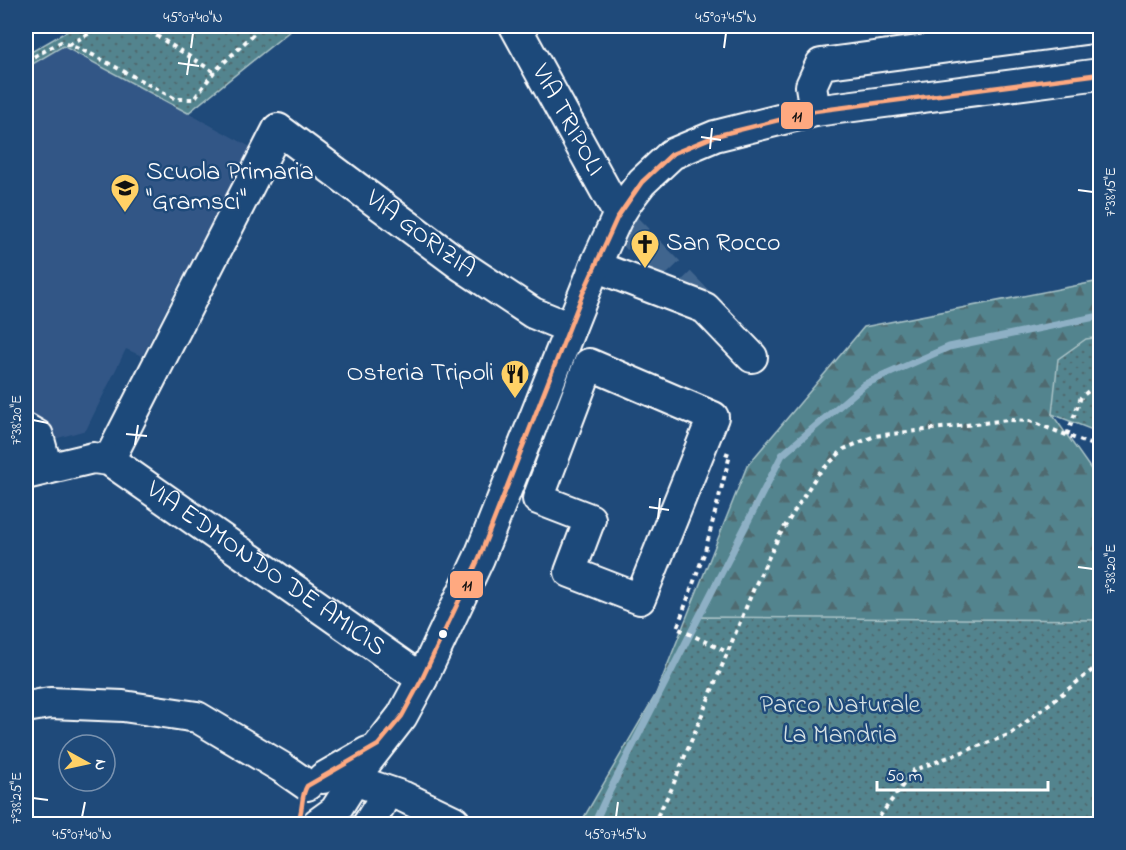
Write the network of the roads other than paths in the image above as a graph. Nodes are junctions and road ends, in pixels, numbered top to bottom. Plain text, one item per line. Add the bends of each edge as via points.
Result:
1 (515, 26) edge
2 (1101, 27) edge
3 (1101, 74) edge
4 (815, 111) junction
5 (619, 214) junction
6 (595, 266) junction
7 (570, 328) junction
8 (752, 357) dead end
9 (26, 429) edge
10 (704, 442) joint
11 (109, 460) junction
12 (36, 471) edge
13 (422, 679) junction
14 (26, 707) edge
15 (382, 790) junction
16 (321, 802) edge
17 (368, 825) edge
18 (456, 825) edge

1 - 5 street, VIA TRIPOLI
2 - 4 street via 821,64 811,86
3 - 4 street
4 - 5 street via 715,136 672,154 642,182
5 - 6 street
6 - 7 street
6 - 8 street via 705,308
7 - 11 street, VIA GORIZIA via 533,313 462,266 278,129
7 - 13 street via 479,558
9 - 12 street via 38,436
10 - 10 street via 714,417 589,364 538,499 590,519 570,572 640,599
11 - 12 street via 93,458
11 - 13 street, VIA EDMONDO DE AMICIS
13 - 16 street via 402,716
14 - 16 street via 50,703 123,706 197,717 281,767
15 - 16 street
15 - 17 street via 380,805
15 - 18 street via 404,797

